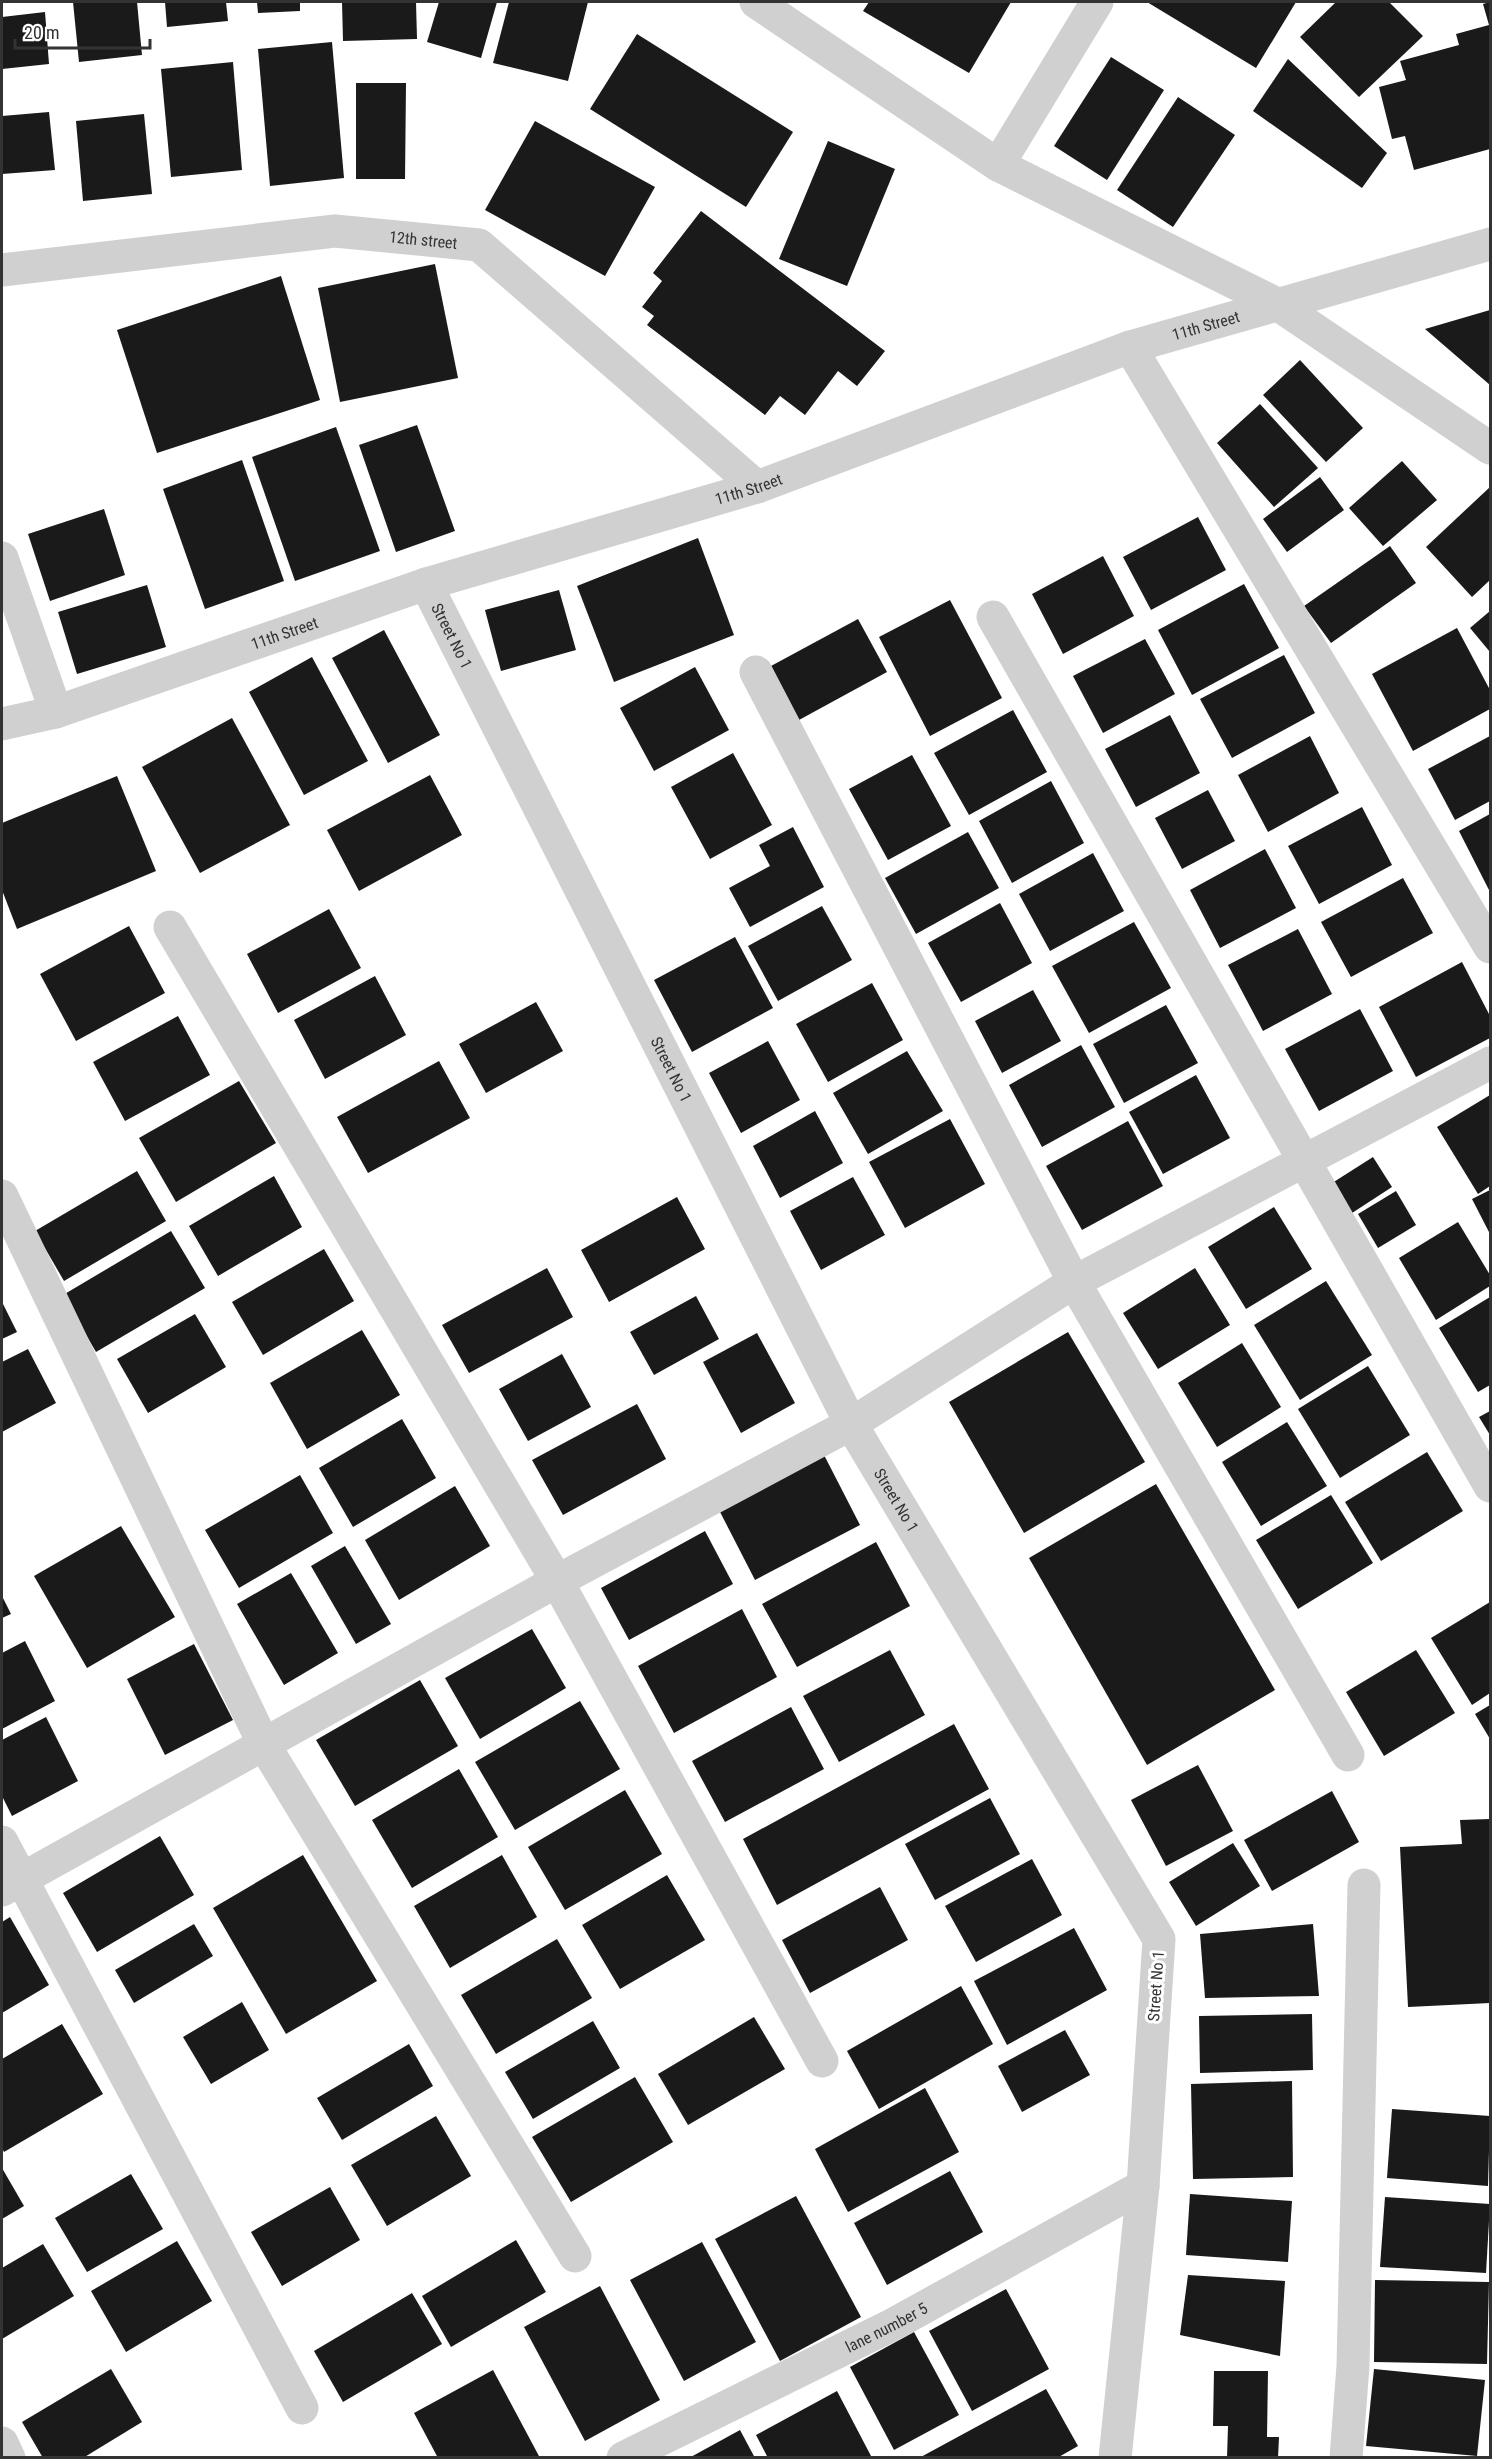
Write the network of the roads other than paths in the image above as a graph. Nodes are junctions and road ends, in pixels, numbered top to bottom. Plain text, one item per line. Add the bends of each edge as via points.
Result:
1 (756, 2) edge
2 (1097, 2) edge
3 (998, 165) junction
4 (1491, 244) edge
5 (2, 270) edge
6 (1277, 304) junction
7 (1130, 347) junction
8 (1491, 448) edge
9 (756, 487) junction
10 (2, 558) edge
11 (426, 584) junction
12 (993, 617) dead end
13 (756, 672) dead end
14 (56, 712) junction
15 (2, 724) edge
16 (170, 927) dead end
17 (1491, 947) edge
18 (1491, 1063) edge
19 (1304, 1160) junction
20 (2, 1196) edge
21 (1074, 1282) junction
22 (850, 1424) junction
23 (1491, 1486) edge
24 (557, 1581) junction
25 (263, 1743) junction
26 (1348, 1755) dead end
27 (2, 1842) edge
28 (12, 1884) edge
29 (1364, 1885) dead end
30 (822, 2061) dead end
31 (1143, 2186) junction
32 (575, 2256) dead end
33 (302, 2408) dead end
34 (2, 2443) edge
35 (9, 2457) edge
36 (623, 2457) edge
37 (1115, 2457) edge
38 (1346, 2457) edge

1 - 3 street
2 - 3 street
3 - 6 street
4 - 6 street, 11th Street
5 - 9 street, 12th street via 335,231 479,245
6 - 7 street, 11th Street
6 - 8 street
7 - 9 street, 11th Street
7 - 17 street
9 - 11 street, 11th Street
10 - 14 street
11 - 14 street, 11th Street
11 - 22 street, Street No 1
12 - 19 street
13 - 21 street
14 - 15 street, 11th Street
16 - 24 street
18 - 19 street
19 - 21 street
19 - 23 street
20 - 25 street
21 - 22 street
21 - 26 street
22 - 24 street
22 - 31 street, Street No 1 via 1159,1939
24 - 25 street
24 - 30 street
25 - 28 street
25 - 32 street
27 - 28 street
28 - 33 street
29 - 38 street via 1353,2366
31 - 36 street, lane number 5 via 894,2324
31 - 37 street, Street No 1
34 - 35 street

